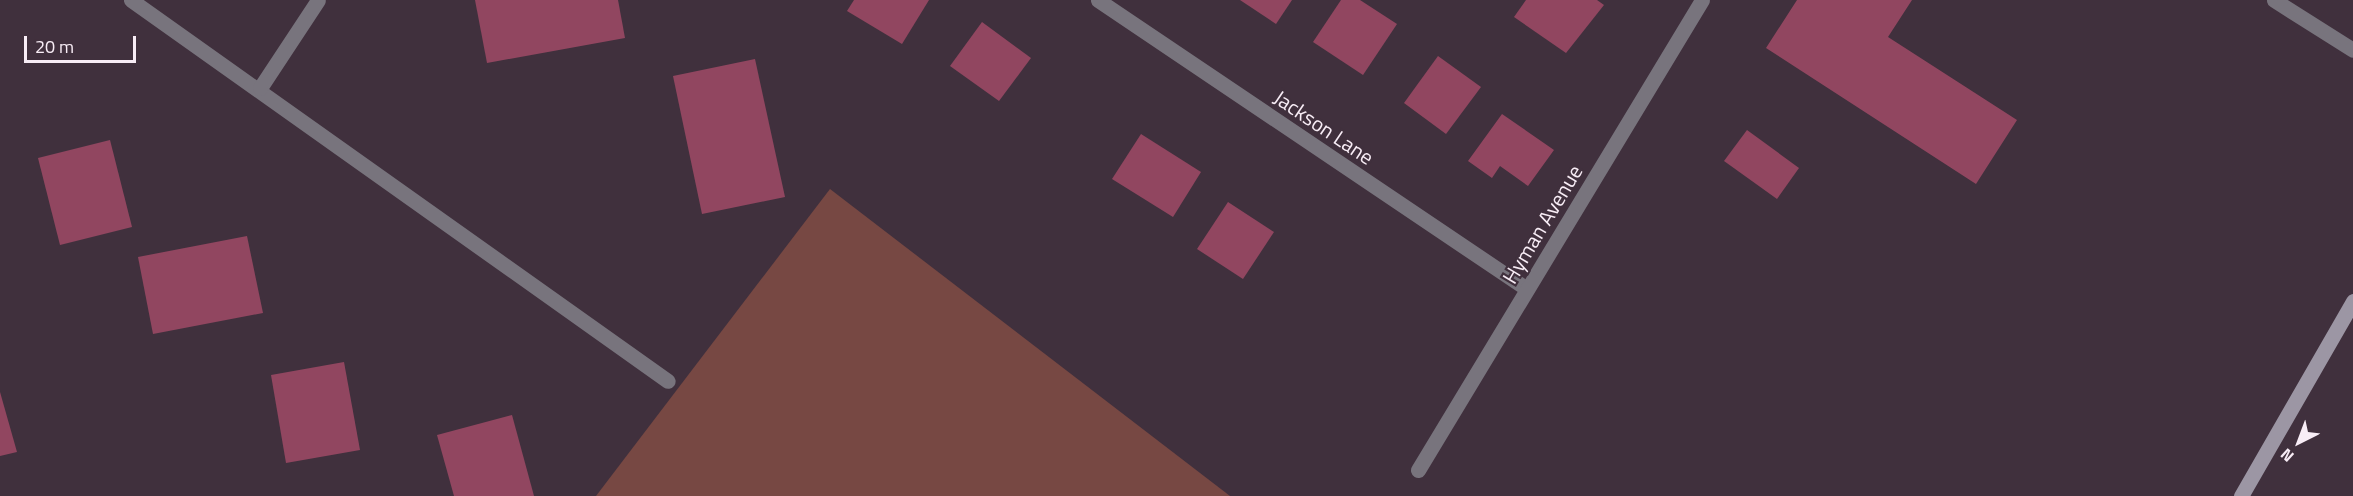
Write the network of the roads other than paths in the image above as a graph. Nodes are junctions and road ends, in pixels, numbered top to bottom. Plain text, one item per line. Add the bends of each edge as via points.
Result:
1 (131, 0) edge
2 (318, 0) edge
3 (1098, 0) edge
4 (1702, 0) edge
5 (2274, 0) edge
6 (2353, 50) edge
7 (260, 88) junction
8 (1527, 289) junction
9 (2353, 301) edge
10 (668, 381) dead end
11 (1418, 470) dead end
12 (2241, 496) edge

1 - 7 street
2 - 7 street
3 - 8 street, Jackson Lane
4 - 8 street, Hyman Avenue
5 - 6 street
7 - 10 street via 331,144
8 - 11 street, Hyman Avenue
9 - 12 street

